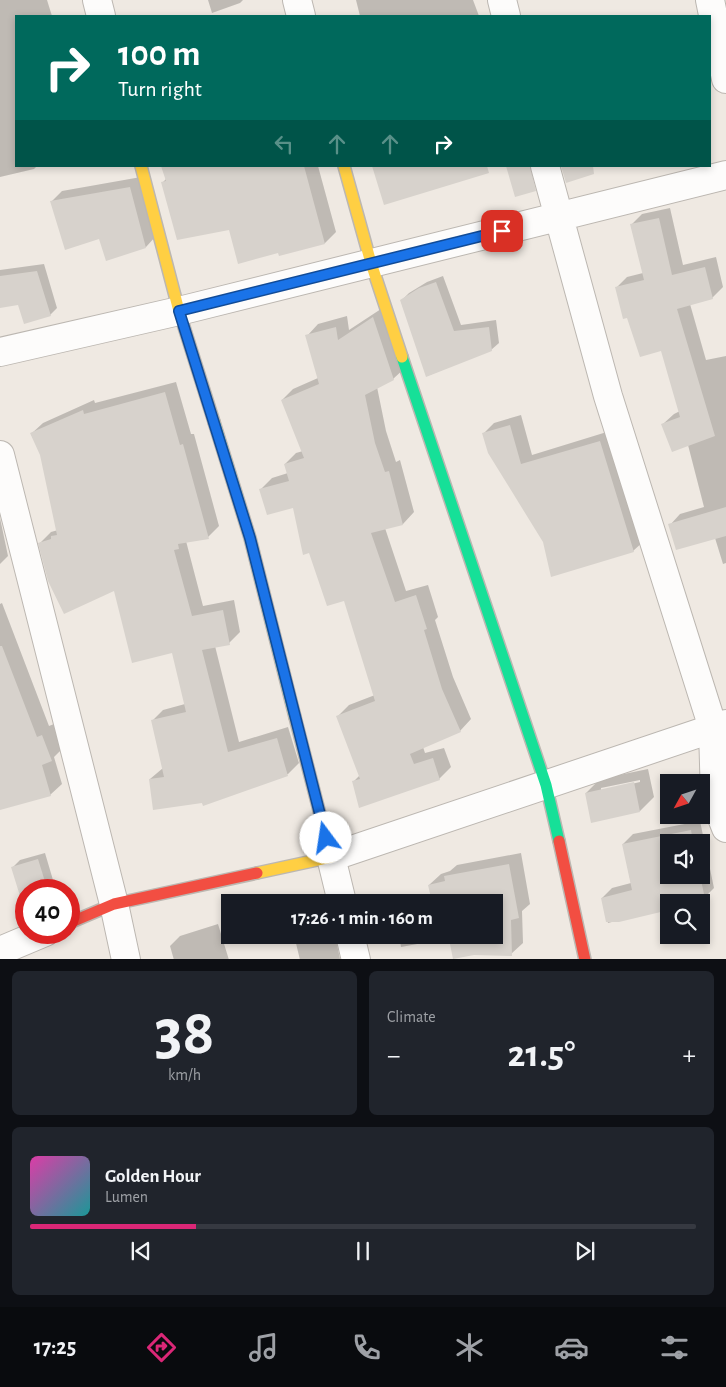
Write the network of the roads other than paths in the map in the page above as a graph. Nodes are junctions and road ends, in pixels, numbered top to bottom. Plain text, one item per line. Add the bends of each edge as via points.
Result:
1 (97, 0) edge
2 (297, 0) edge
3 (502, 0) edge
4 (710, 0) edge
5 (101, 15) edge
6 (301, 15) edge
7 (506, 15) edge
8 (726, 79) edge
9 (141, 167) edge
10 (344, 167) edge
11 (545, 167) edge
12 (726, 175) edge
13 (558, 217) junction
14 (371, 263) junction
15 (179, 311) junction
16 (0, 352) edge
17 (0, 455) edge
18 (720, 726) edge
19 (546, 785) junction
20 (726, 828) edge
21 (331, 857) junction
22 (340, 894) edge
23 (114, 904) junction
24 (80, 918) edge
25 (17, 944) edge
26 (352, 944) edge
27 (0, 951) edge
28 (126, 959) edge
29 (356, 959) edge
30 (585, 959) edge

1 - 5 street
2 - 6 street
3 - 7 street
4 - 8 street
9 - 15 street
10 - 14 street
11 - 13 street
12 - 13 street
13 - 14 street
13 - 18 street via 608,396
14 - 15 street
14 - 19 street
15 - 16 street
15 - 21 street via 250,538
17 - 23 street
18 - 19 street
18 - 20 street via 715,800
19 - 21 street
19 - 30 street
21 - 22 street
21 - 23 street
23 - 24 street
23 - 28 street
25 - 27 street
26 - 29 street

